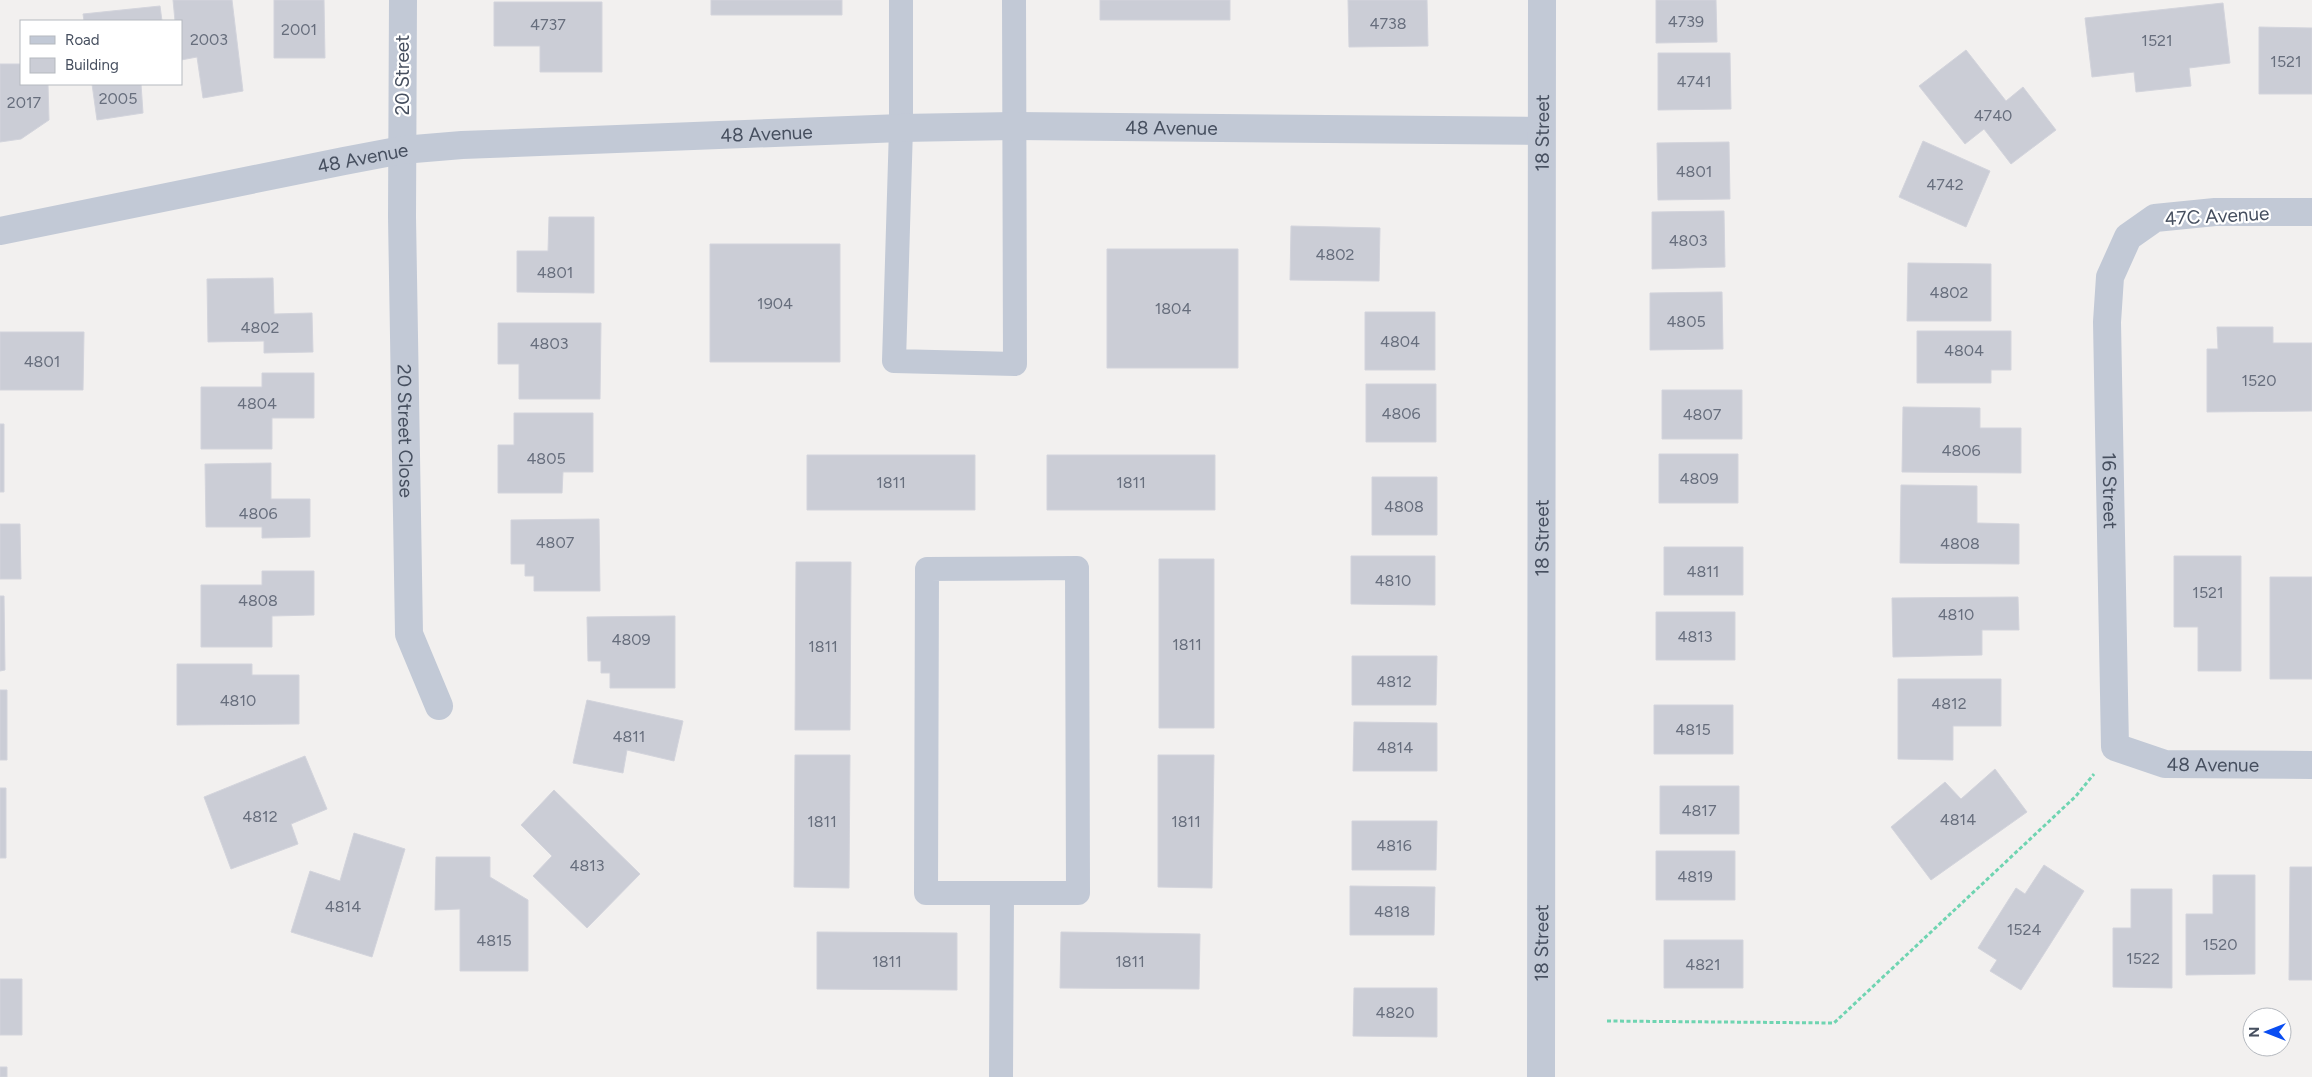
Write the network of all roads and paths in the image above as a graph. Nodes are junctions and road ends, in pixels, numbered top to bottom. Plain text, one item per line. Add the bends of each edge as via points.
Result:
1 (403, 0) edge
2 (901, 0) edge
3 (1014, 0) edge
4 (1542, 0) edge
5 (1014, 126) junction
6 (901, 128) junction
7 (1541, 131) junction
8 (402, 150) junction
9 (2312, 212) edge
10 (0, 232) edge
11 (2128, 237) joint
12 (440, 706) dead end
13 (2116, 747) joint
14 (2312, 765) edge
15 (2076, 796) dead end
16 (1002, 894) junction
17 (1607, 1021) dead end
18 (1001, 1077) edge
19 (1541, 1077) edge

1 - 8 street, 20 Street
2 - 6 lane
3 - 5 lane
4 - 7 street, 18 Street
5 - 6 street, 48 Avenue
5 - 6 lane via 1016,364 894,361
5 - 7 street, 48 Avenue
6 - 8 street, 48 Avenue via 590,138
7 - 19 street, 18 Street
8 - 10 street, 48 Avenue
8 - 12 street, 20 Street Close via 409,634
9 - 11 street, 47C Avenue via 2175,215 2155,218
11 - 13 street, 16 Street via 2110,277 2107,322
13 - 14 street, 48 Avenue via 2166,764
15 - 17 path via 1834,1023
16 - 16 lane via 1078,893 1077,568 927,569 926,894
16 - 18 lane

